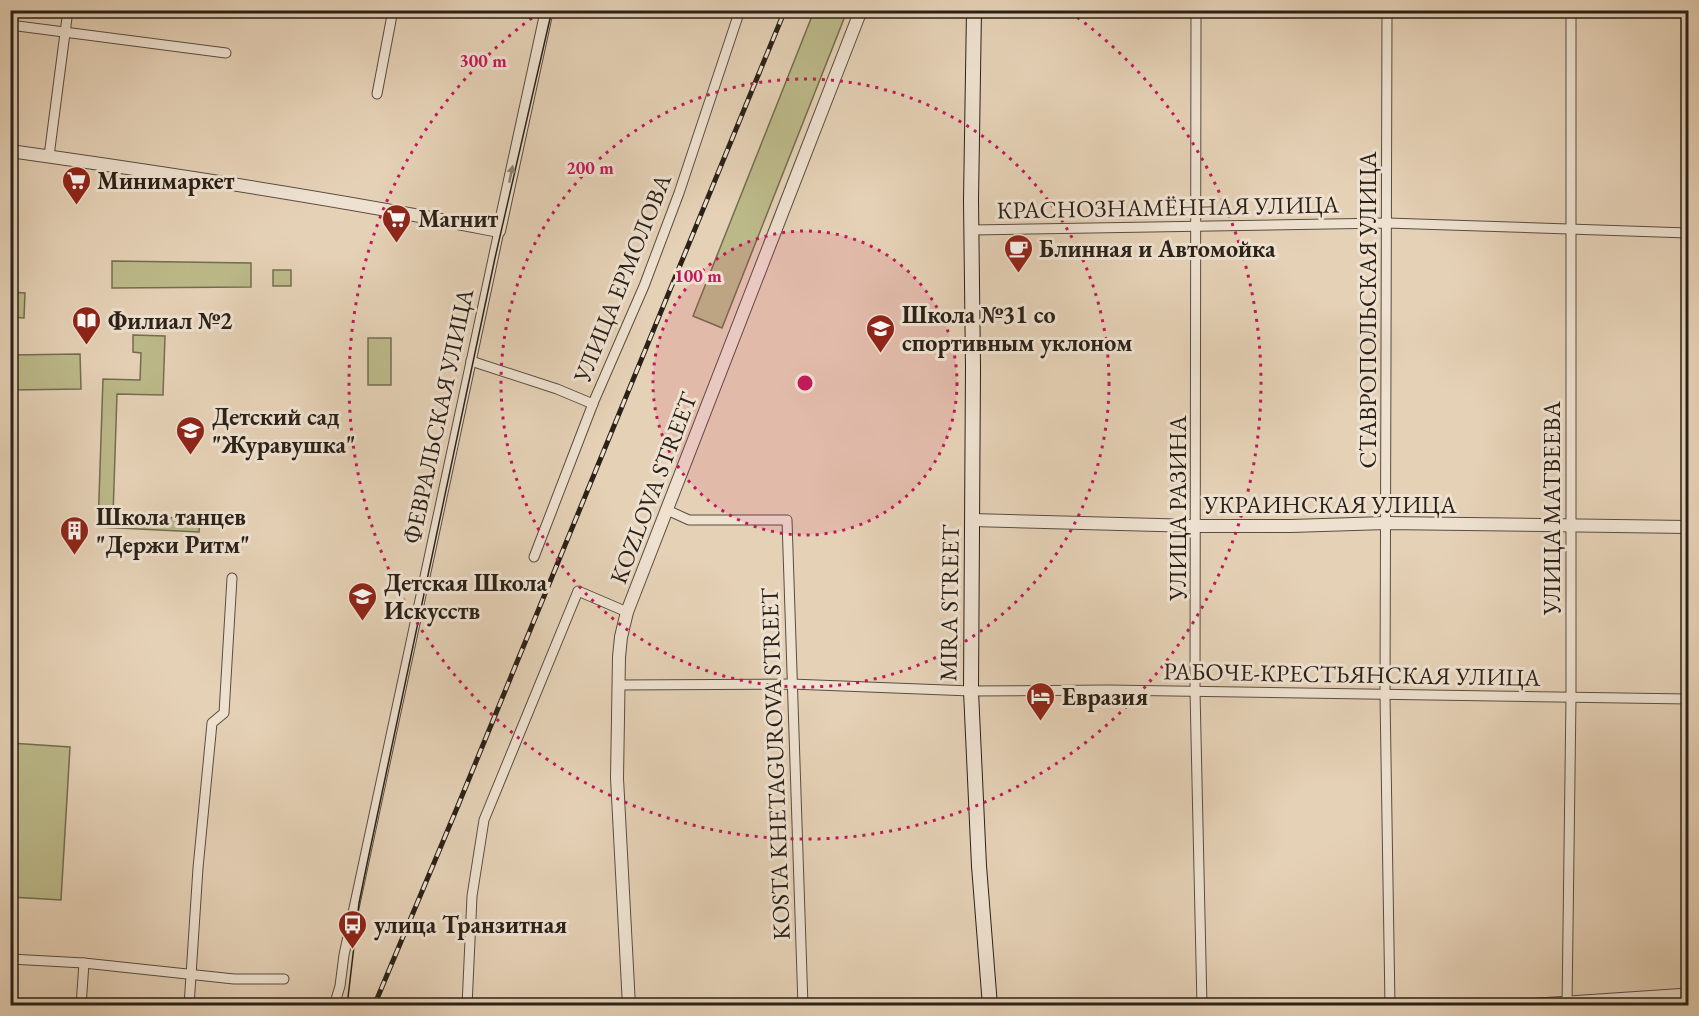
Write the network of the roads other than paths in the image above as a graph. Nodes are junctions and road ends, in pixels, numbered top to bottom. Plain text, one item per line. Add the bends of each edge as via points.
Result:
1 (68, 10) edge
2 (393, 10) edge
3 (547, 10) edge
4 (740, 10) edge
5 (861, 10) edge
6 (974, 10) edge
7 (1196, 10) edge
8 (1387, 10) edge
9 (1571, 10) edge
10 (10, 25) edge
11 (65, 32) junction
12 (226, 53) dead end
13 (377, 94) dead end
14 (10, 151) edge
15 (49, 156) junction
16 (1387, 223) junction
17 (1197, 227) junction
18 (1569, 228) junction
19 (972, 230) junction
20 (499, 231) junction
21 (1689, 233) edge
22 (471, 361) junction
23 (593, 404) junction
24 (667, 510) junction
25 (972, 520) junction
26 (1386, 523) junction
27 (1196, 526) junction
28 (1571, 526) junction
29 (1689, 528) edge
30 (534, 557) dead end
31 (232, 578) dead end
32 (627, 612) junction
33 (791, 684) junction
34 (619, 685) junction
35 (970, 691) junction
36 (1195, 692) junction
37 (1385, 696) junction
38 (1571, 697) junction
39 (1689, 699) edge
40 (10, 959) edge
41 (84, 963) junction
42 (192, 974) junction
43 (284, 979) dead end
44 (1689, 993) edge
45 (1567, 1003) edge
46 (81, 1005) edge
47 (189, 1005) edge
48 (334, 1005) edge
49 (467, 1005) edge
50 (629, 1005) edge
51 (803, 1005) edge
52 (990, 1005) edge
53 (1202, 1005) edge
54 (1390, 1005) edge
55 (1493, 1005) edge

1 - 11 street
2 - 13 street
20 -> 3 street, ФЕВРАЛЬСКАЯ УЛИЦА
4 - 23 street, УЛИЦА ЕРМОЛОВА via 679,194
5 - 24 street, KOZLOVA STREET
6 - 19 main road, MIRA STREET
7 - 17 street, УЛИЦА РАЗИНА
8 - 16 street, СТАВРОПОЛЬСКАЯ УЛИЦА
9 - 18 street, УЛИЦА МАТВЕЕВА
10 - 11 street
11 - 12 street
11 - 15 street
14 - 15 street
15 - 20 street
16 - 17 street, КРАСНОЗНАМЁННАЯ УЛИЦА
16 - 18 street, КРАСНОЗНАМЁННАЯ УЛИЦА
16 - 26 street, СТАВРОПОЛЬСКАЯ УЛИЦА
17 - 19 street, КРАСНОЗНАМЁННАЯ УЛИЦА
17 - 27 street, УЛИЦА РАЗИНА
18 - 21 street, КРАСНОЗНАМЁННАЯ УЛИЦА
18 - 28 street, УЛИЦА МАТВЕЕВА
19 - 25 main road, MIRA STREET
20 - 22 street, ФЕВРАЛЬСКАЯ УЛИЦА
22 - 23 street
22 - 48 street, ФЕВРАЛЬСКАЯ УЛИЦА
23 - 30 street, УЛИЦА ЕРМОЛОВА
24 - 32 street, KOZLOVA STREET
24 - 33 street, KOSTA KHETAGUROVA STREET via 689,520 786,520
25 - 27 street, УКРАИНСКАЯ УЛИЦА
25 - 35 main road, MIRA STREET
26 - 27 street, УКРАИНСКАЯ УЛИЦА
26 - 28 street, УКРАИНСКАЯ УЛИЦА
26 - 37 street, СТАВРОПОЛЬСКАЯ УЛИЦА
27 - 36 street, УЛИЦА РАЗИНА
28 - 29 street, УКРАИНСКАЯ УЛИЦА
28 - 38 street, УЛИЦА МАТВЕЕВА
31 - 42 street via 224,713 212,723
32 - 34 street, KOZLOVA STREET via 621,637
32 - 49 street via 578,591 484,820 472,896
33 - 34 street, РАБОЧЕ-КРЕСТЬЯНСКАЯ УЛИЦА
33 - 35 street, РАБОЧЕ-КРЕСТЬЯНСКАЯ УЛИЦА
33 - 51 street, KOSTA KHETAGUROVA STREET
34 - 50 street, KOZLOVA STREET via 617,778
35 - 36 street, РАБОЧЕ-КРЕСТЬЯНСКАЯ УЛИЦА
35 - 52 main road, MIRA STREET via 978,866
36 - 37 street, РАБОЧЕ-КРЕСТЬЯНСКАЯ УЛИЦА
36 - 53 street, УЛИЦА РАЗИНА
37 - 38 street, РАБОЧЕ-КРЕСТЬЯНСКАЯ УЛИЦА
37 - 54 street, СТАВРОПОЛЬСКАЯ УЛИЦА
38 - 39 street, РАБОЧЕ-КРЕСТЬЯНСКАЯ УЛИЦА
38 - 45 street, УЛИЦА МАТВЕЕВА
40 - 41 street
41 - 42 street
41 - 46 street
42 - 43 street
42 - 47 street
44 - 45 street
45 - 55 street

